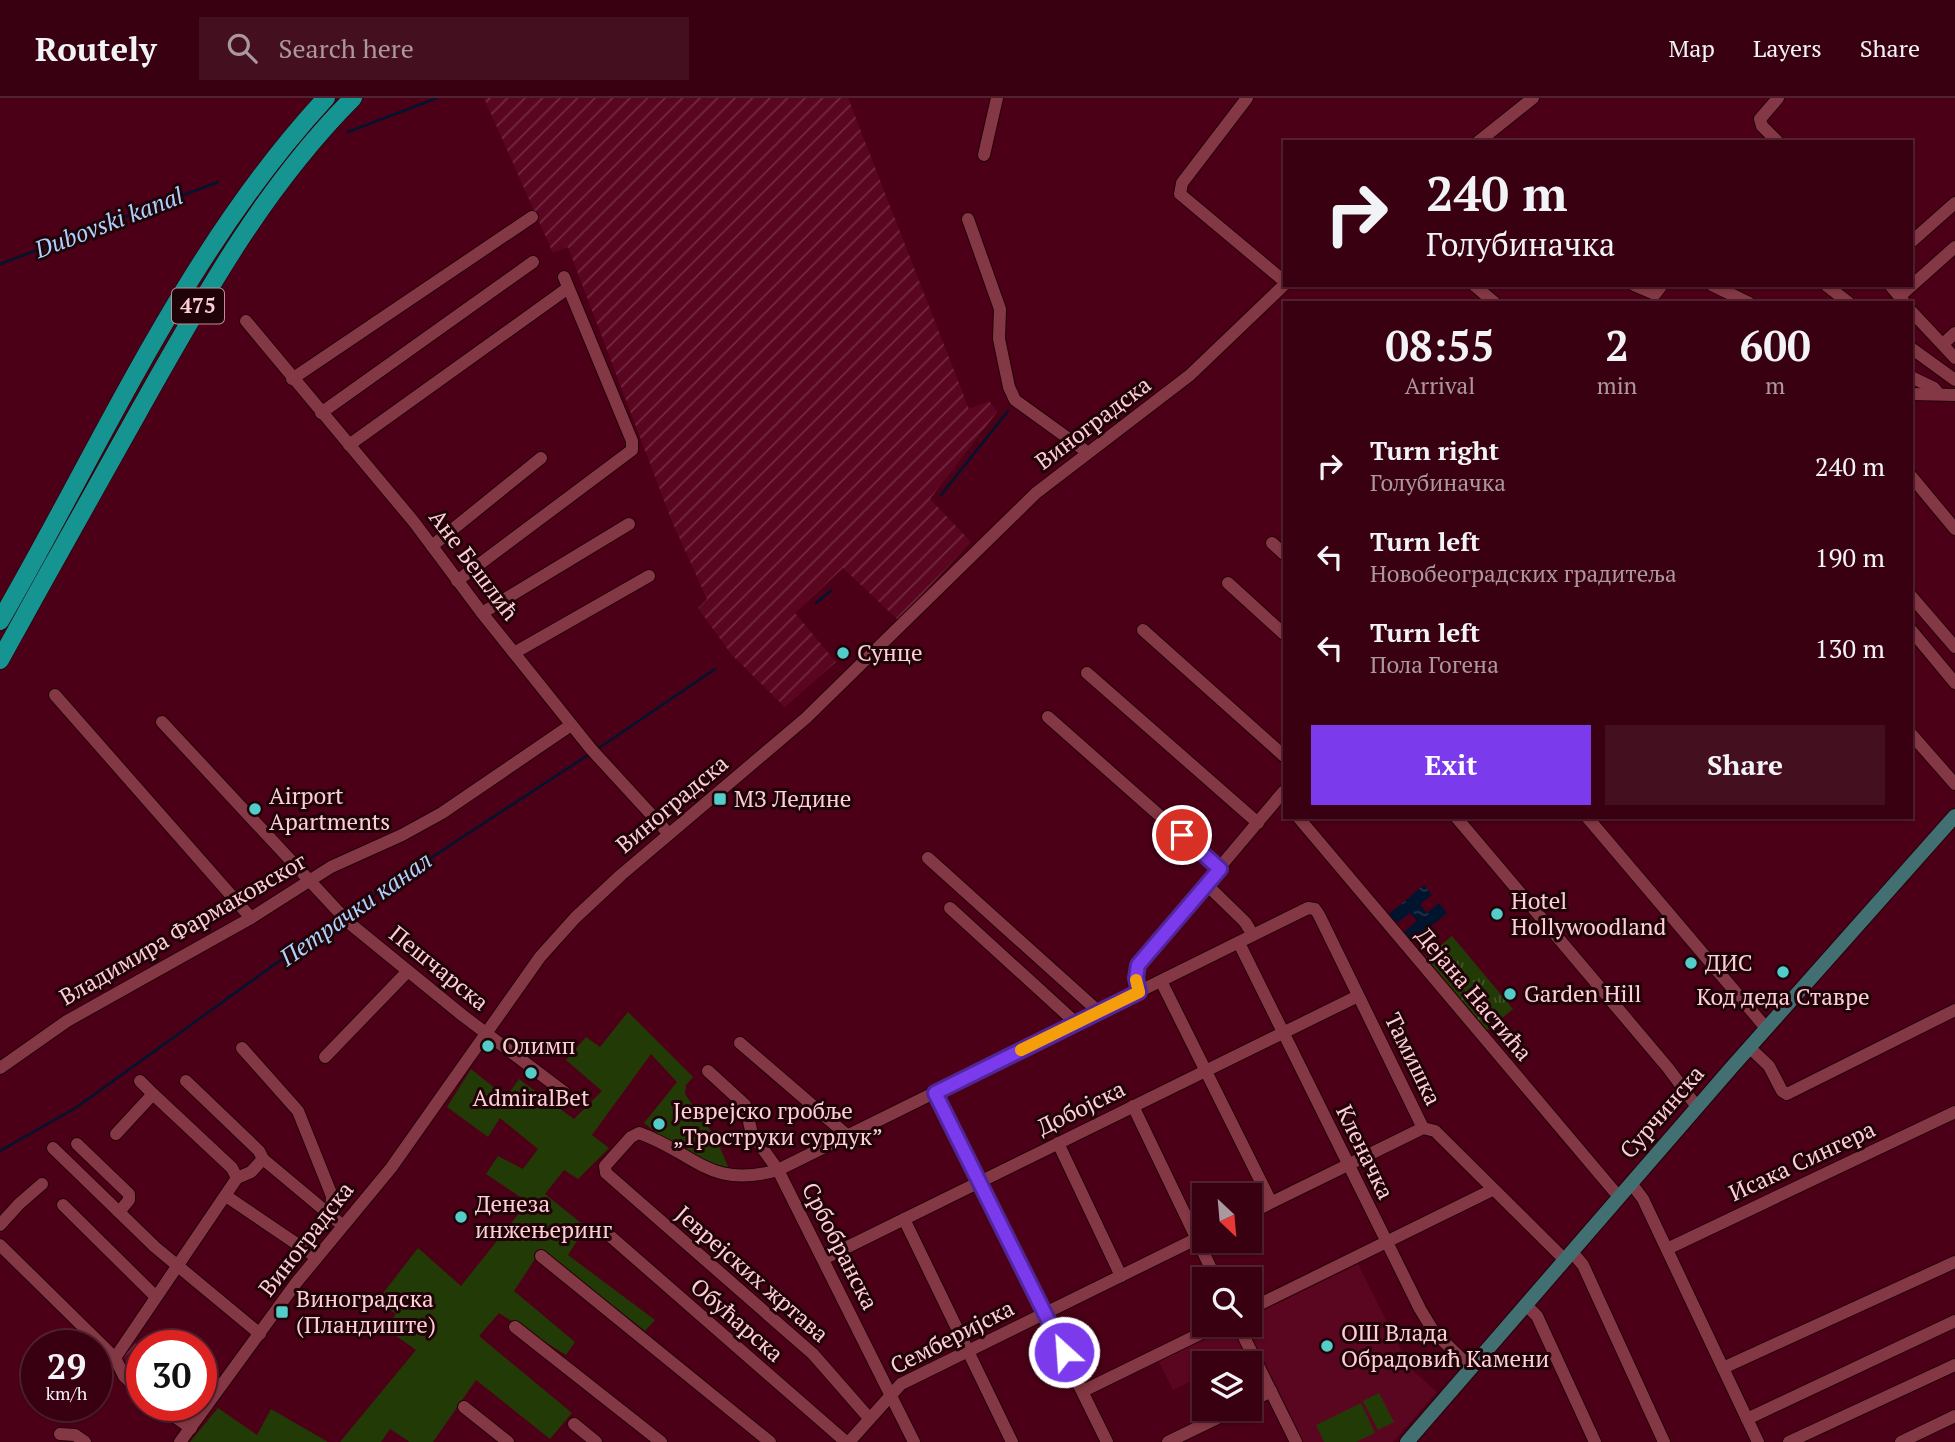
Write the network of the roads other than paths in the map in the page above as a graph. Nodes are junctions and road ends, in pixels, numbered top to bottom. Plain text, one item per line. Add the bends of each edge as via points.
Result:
1 (326, 98) edge
2 (353, 98) edge
3 (997, 98) edge
4 (1247, 98) edge
5 (1533, 98) edge
6 (1778, 98) edge
7 (1480, 140) edge
8 (1776, 140) edge
9 (984, 155) dead end
10 (1955, 203) edge
11 (532, 217) dead end
12 (968, 219) dead end
13 (1913, 240) edge
14 (1955, 247) edge
15 (533, 262) dead end
16 (1283, 282) edge
17 (1283, 284) edge
18 (1476, 287) edge
19 (1639, 287) edge
20 (1661, 287) edge
21 (1716, 287) edge
22 (1829, 287) edge
23 (1902, 300) edge
24 (1493, 301) edge
25 (1745, 301) edge
26 (1846, 301) edge
27 (1913, 313) edge
28 (246, 321) dead end
29 (1955, 334) edge
30 (1943, 344) junction
31 (1913, 349) edge
32 (1955, 358) edge
33 (1913, 378) edge
34 (292, 379) junction
35 (1955, 380) edge
36 (1913, 394) edge
37 (1939, 394) junction
38 (1955, 396) edge
39 (321, 412) junction
40 (349, 445) junction
41 (1087, 452) junction
42 (541, 458) dead end
43 (1913, 478) edge
44 (629, 524) dead end
45 (1955, 529) edge
46 (1272, 543) dead end
47 (432, 546) junction
48 (1283, 553) edge
49 (649, 576) dead end
50 (457, 581) junction
51 (1228, 583) dead end
52 (1913, 598) edge
53 (482, 613) junction
54 (0, 621) edge
55 (1143, 630) dead end
56 (1913, 632) edge
57 (1283, 633) edge
58 (1955, 647) edge
59 (514, 653) junction
60 (0, 660) edge
61 (1087, 673) dead end
62 (1955, 683) edge
63 (55, 695) dead end
64 (1048, 717) dead end
65 (162, 722) dead end
66 (571, 725) junction
67 (1913, 736) edge
68 (1283, 755) edge
69 (1955, 784) edge
70 (1283, 796) edge
71 (1955, 816) edge
72 (1300, 819) edge
73 (1458, 819) edge
74 (1589, 819) edge
75 (1258, 823) junction
76 (669, 834) junction
77 (928, 858) dead end
78 (1220, 869) junction
79 (309, 882) junction
80 (1207, 885) junction
81 (950, 908) dead end
82 (251, 918) junction
83 (1253, 935) junction
84 (1239, 943) junction
85 (408, 971) junction
86 (1161, 981) junction
87 (1139, 992) junction
88 (1358, 996) junction
89 (1955, 1010) edge
90 (1099, 1012) junction
91 (1076, 1023) junction
92 (1766, 1028) junction
93 (488, 1033) junction
94 (1283, 1033) junction
95 (740, 1042) dead end
96 (1749, 1047) junction
97 (242, 1048) dead end
98 (326, 1057) dead end
99 (0, 1068) edge
100 (708, 1071) dead end
101 (1206, 1071) junction
102 (140, 1081) dead end
103 (186, 1081) dead end
104 (564, 1092) dead end
105 (935, 1093) junction
106 (153, 1094) junction
107 (1133, 1107) junction
108 (1697, 1107) junction
109 (1955, 1112) edge
110 (1423, 1128) junction
111 (116, 1133) dead end
112 (848, 1136) junction
113 (1058, 1143) junction
114 (77, 1144) dead end
115 (53, 1148) dead end
116 (263, 1159) junction
117 (1348, 1164) junction
118 (605, 1166) joint
119 (778, 1170) junction
120 (237, 1178) junction
121 (980, 1182) junction
122 (1631, 1183) junction
123 (42, 1184) dead end
124 (1492, 1190) junction
125 (226, 1196) junction
126 (1619, 1197) junction
127 (1271, 1202) junction
128 (63, 1205) dead end
129 (1262, 1207) edge
130 (119, 1212) junction
131 (331, 1216) junction
132 (904, 1219) junction
133 (1192, 1220) edge
134 (0, 1225) edge
135 (342, 1225) junction
136 (602, 1229) dead end
137 (1192, 1241) edge
138 (1386, 1242) junction
139 (0, 1245) edge
140 (1667, 1249) junction
141 (541, 1256) dead end
142 (1568, 1256) junction
143 (316, 1257) junction
144 (823, 1259) junction
145 (1955, 1262) edge
146 (176, 1266) junction
147 (1121, 1276) junction
148 (155, 1296) junction
149 (1262, 1304) edge
150 (1526, 1305) junction
151 (1045, 1314) junction
152 (1955, 1321) edge
153 (515, 1327) dead end
154 (260, 1335) junction
155 (1193, 1337) edge
156 (1244, 1337) edge
157 (968, 1351) junction
158 (115, 1358) junction
159 (1955, 1365) edge
160 (1471, 1368) junction
161 (1723, 1368) junction
162 (126, 1378) edge
163 (1083, 1391) junction
164 (1271, 1391) junction
165 (890, 1394) junction
166 (1262, 1396) edge
167 (464, 1407) dead end
168 (1955, 1416) edge
169 (869, 1418) junction
170 (1747, 1419) junction
171 (181, 1421) edge
172 (1211, 1421) edge
173 (573, 1424) dead end
174 (191, 1428) junction
175 (60, 1434) dead end
176 (85, 1442) edge
177 (180, 1442) edge
178 (508, 1442) edge
179 (596, 1442) edge
180 (661, 1442) edge
181 (769, 1442) edge
182 (848, 1442) edge
183 (914, 1442) edge
184 (1012, 1442) edge
185 (1108, 1442) edge
186 (1168, 1442) edge
187 (1296, 1442) edge
188 (1407, 1442) edge
189 (1595, 1442) edge
190 (1664, 1442) edge
191 (1758, 1442) edge
192 (1789, 1442) edge
193 (1900, 1442) edge

1 - 54 highway, 475 via 244,199 188,286
2 - 60 highway, 475 via 288,172 210,286
3 - 9 street
4 - 16 street via 1184,180 1180,194
5 - 7 street
6 - 8 street via 1764,110 1760,121
10 - 13 street
11 - 34 street
12 - 41 street via 1000,309 999,339 1015,400
14 - 23 street
15 - 39 street
17 - 41 street, Виноградска via 1190,374
18 - 24 street
19 - 20 street via 1656,294
21 - 25 street
22 - 26 street
27 - 30 street
28 - 34 street, Ане Бешлић
29 - 30 street
30 - 32 street
31 - 35 street
33 - 37 street
34 - 39 street, Ане Бешлић
36 - 37 street
37 - 38 street
39 - 40 street, Ане Бешлић
40 - 47 street, Ане Бешлић
40 - 50 street via 566,282 632,450
41 - 76 street, Виноградска via 1007,520 806,718
42 - 47 street
43 - 45 street
44 - 53 street
46 - 48 street
47 - 50 street, Ане Бешлић
49 - 59 street
50 - 53 street, Ане Бешлић
51 - 57 street
52 - 58 street
53 - 59 street, Ане Бешлић
55 - 68 street
56 - 62 street
59 - 66 street, Ане Бешлић
61 - 75 street
63 - 82 street
64 - 78 street
65 - 79 street, Пешчарска
66 - 76 street, Ане Бешлић
66 - 79 street, Владимира Фармаковског via 442,813 345,859
67 - 69 street
70 - 75 street
71 - 92 main road, Сурчинска
72 - 126 street, Дејана Настића
73 - 108 street
74 - 92 street
75 - 78 street
76 - 93 street, Виноградска via 556,938
77 - 90 street
78 - 80 street
79 - 82 street, Владимира Фармаковског
79 - 85 street, Пешчарска via 348,922
80 - 83 street
80 - 87 street via 1138,965
81 - 91 street
82 - 99 street, Владимира Фармаковског via 67,1021
83 - 84 street
83 - 88 street, Тамишка via 1304,909 1315,909
84 - 86 street
84 - 94 street, Кленачка
85 - 93 street, Пешчарска
85 - 98 street
86 - 87 street
86 - 101 street
87 - 90 street
88 - 94 street, Добојска
88 - 110 street, Тамишка
89 - 96 street via 1787,1094 1769,1066
90 - 91 street
91 - 105 street
92 - 96 main road, Сурчинска
93 - 104 street, Пешчарска
93 - 135 street, Виноградска via 391,1168
94 - 101 street, Добојска
94 - 117 street, Кленачка
95 - 112 street
96 - 108 main road, Сурчинска
97 - 131 street via 298,1111 332,1196
100 - 119 street via 745,1105 752,1134
101 - 107 street, Добојска
101 - 127 street
102 - 106 street
103 - 116 street
105 - 112 street
105 - 121 street
106 - 111 street
106 - 120 street via 232,1168
107 - 113 street, Добојска
107 - 133 street
108 - 122 main road, Сурчинска
109 - 140 street, Исака Сингера
110 - 117 street
110 - 124 street, Тамишка via 1435,1132
112 - 119 street
113 - 121 street, Добојска
113 - 147 street
114 - 130 street via 129,1194
115 - 130 street
116 - 120 street
116 - 131 street
117 - 127 street
117 - 138 street, Кленачка
118 - 119 street, Србобранска via 639,1133 710,1171 758,1175
118 - 169 street, Јеврејских жртава via 606,1173 813,1354
119 - 144 street, Србобранска
120 - 125 street
121 - 132 street, Добојска
121 - 151 street
122 - 126 main road, Сурчинска
122 - 140 street
123 - 134 street
124 - 138 street
124 - 142 street, Тамишка
125 - 143 street
125 - 146 street
126 - 142 main road, Сурчинска
127 - 129 street
128 - 148 street
130 - 146 street
131 - 135 street
132 - 144 street, Добојска
132 - 157 street
135 - 143 street, Виноградска
136 - 182 street, Обућарска
137 - 147 street, Семберијска
138 - 149 street
138 - 160 street, Кленачка via 1428,1324
139 - 158 street
140 - 161 street
141 - 181 street
142 - 150 main road, Сурчинска
142 - 190 street, Тамишка via 1583,1265
143 - 154 street, Виноградска
144 - 165 street, Србобранска
145 - 161 street
146 - 148 street
146 - 154 street
147 - 151 street, Семберијска
148 - 158 street
150 - 160 main road, Сурчинска
150 - 189 street via 1537,1316
151 - 157 street, Семберијска
151 - 163 street
152 - 170 street
153 - 180 street
154 - 174 street, Виноградска
155 - 163 street
156 - 164 street
157 - 165 street, Семберијска
157 - 184 street
158 - 162 street
159 - 192 street
160 - 188 main road, Сурчинска
161 - 170 street
163 - 185 street
164 - 166 street
164 - 187 street
165 - 169 street, Семберијска
165 - 183 street, Србобранска
167 - 178 street
168 - 193 street
169 - 182 street, Семберијска
170 - 191 street
171 - 174 street
172 - 186 street
173 - 179 street
174 - 177 street, Виноградска
175 - 176 street via 75,1435

